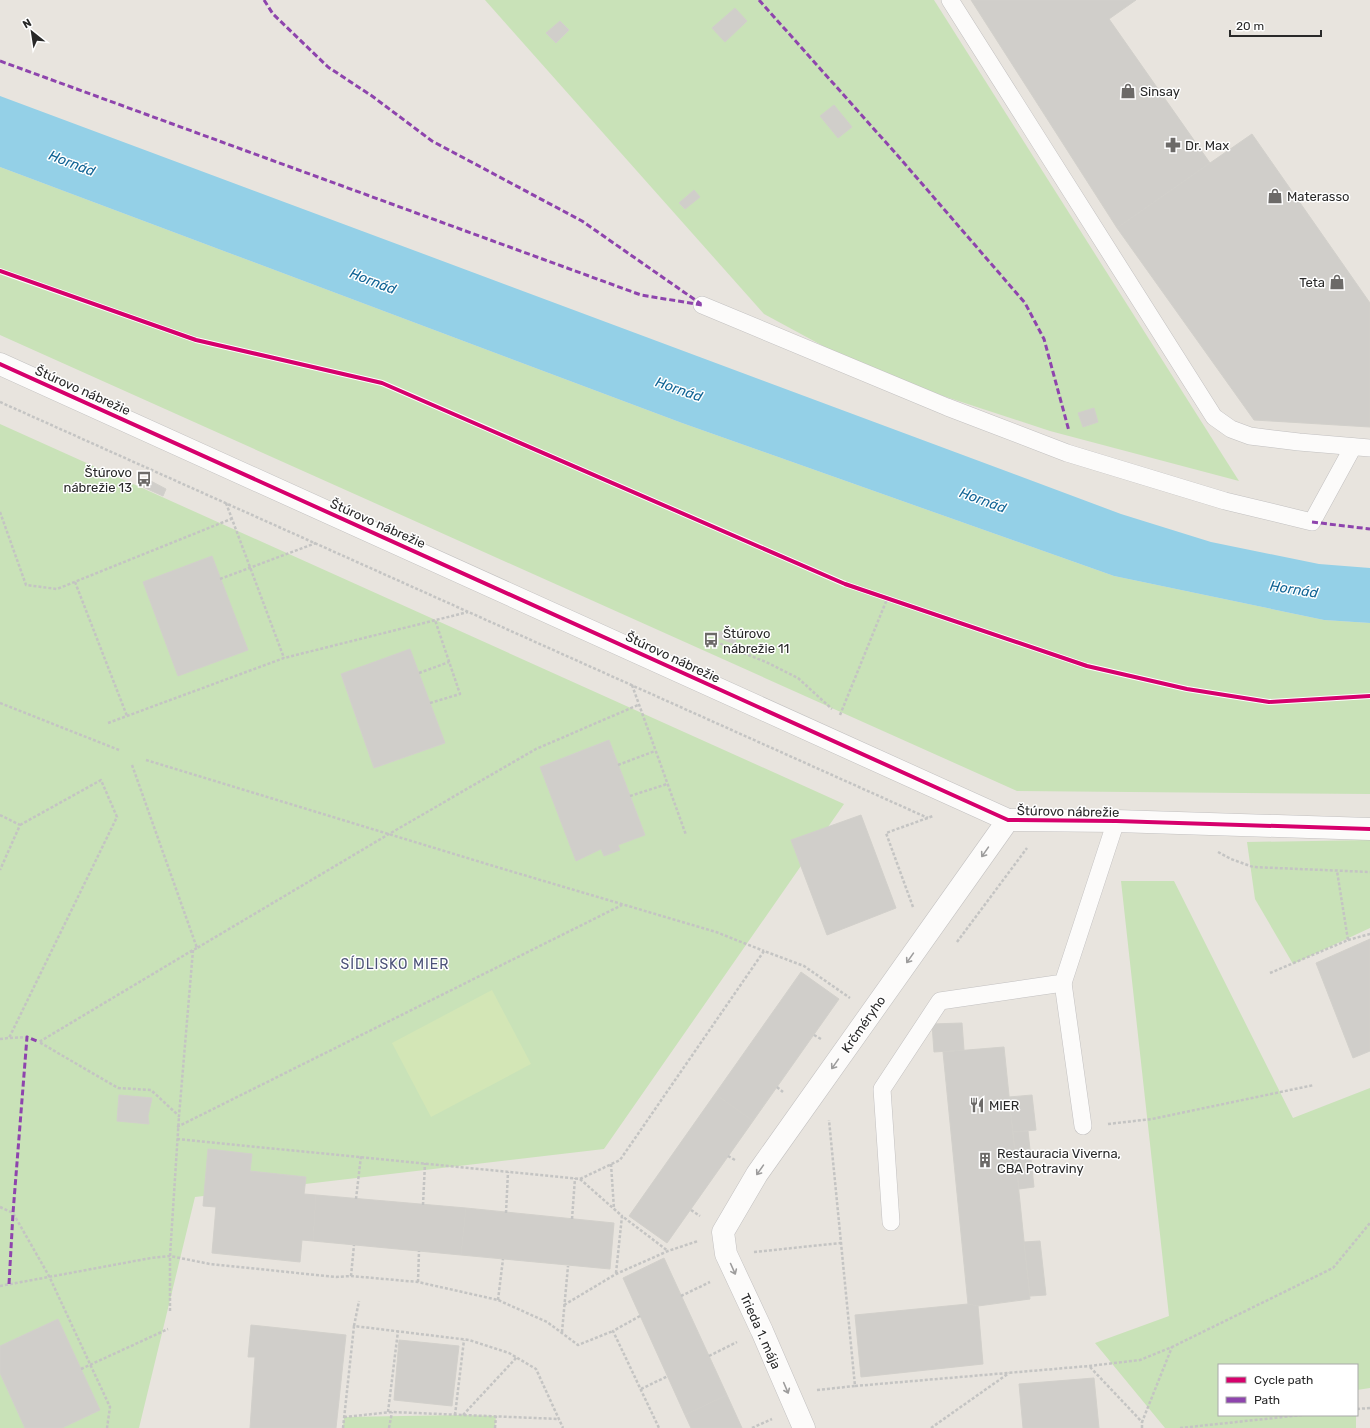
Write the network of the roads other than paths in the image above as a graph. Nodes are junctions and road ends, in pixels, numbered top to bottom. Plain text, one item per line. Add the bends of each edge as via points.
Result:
1 (950, 0) edge
2 (702, 305) dead end
3 (0, 364) edge
4 (1353, 447) junction
5 (1370, 448) edge
6 (1008, 820) junction
7 (1116, 821) junction
8 (1370, 828) edge
9 (1063, 982) junction
10 (1083, 1126) road end
11 (891, 1222) dead end
12 (723, 1232) joint
13 (804, 1428) edge

1 - 4 lane via 1214,417 1231,429 1250,436
2 - 4 lane via 947,407 1067,453 1225,501 1312,522
3 - 6 street, Štúrovo nábrežie
4 - 5 lane
6 - 7 street, Štúrovo nábrežie
6 -> 12 street, Krčméryho via 757,1174
7 - 8 street, Štúrovo nábrežie
7 - 9 lane
9 - 10 lane
9 - 11 lane via 940,1001 882,1089
12 -> 13 street, Trieda 1. mája via 730,1262

